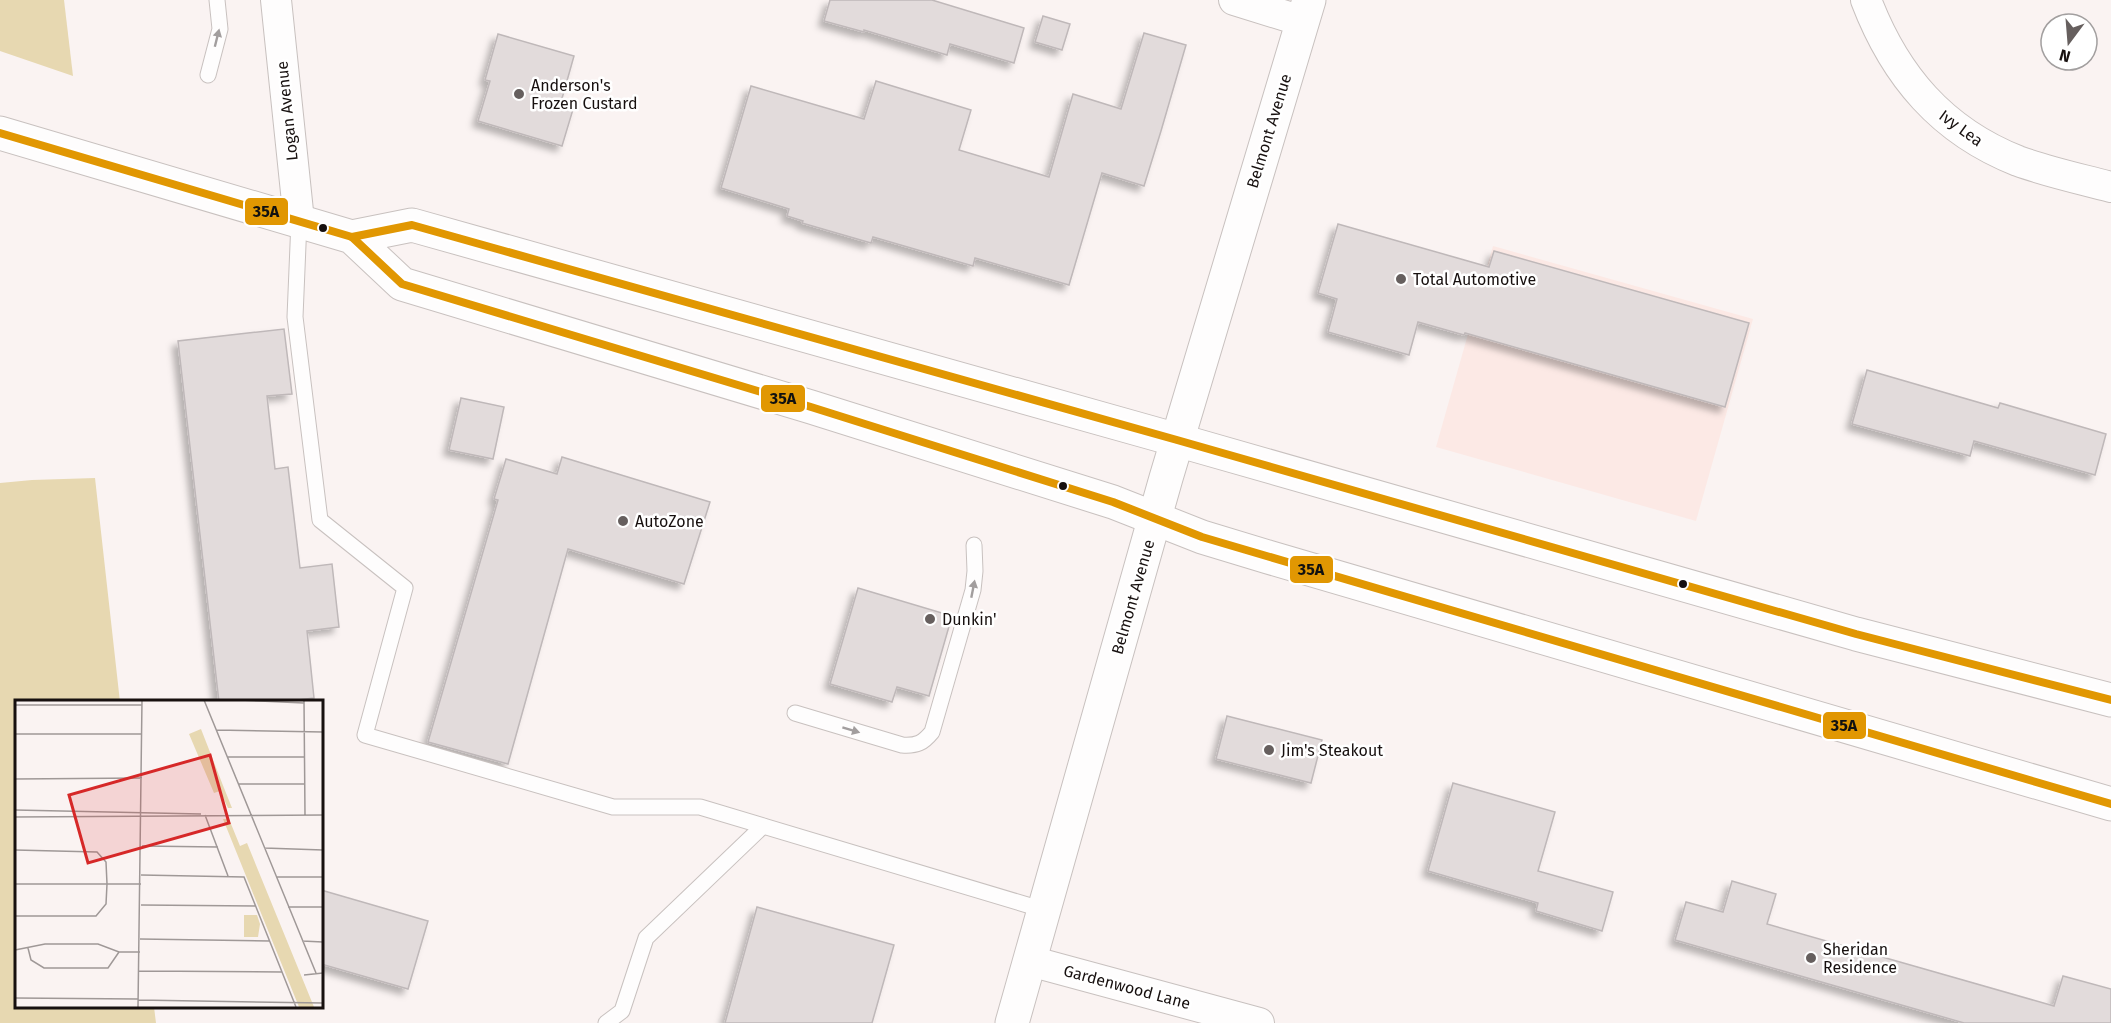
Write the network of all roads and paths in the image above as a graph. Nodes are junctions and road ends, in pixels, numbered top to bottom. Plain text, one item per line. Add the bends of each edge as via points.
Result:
1 (216, 0) edge
2 (276, 0) edge
3 (1234, 0) edge
4 (1866, 0) edge
5 (1305, 10) edge
6 (208, 75) dead end
7 (0, 133) edge
8 (2111, 187) edge
9 (298, 221) junction
10 (352, 237) junction
11 (1177, 440) junction
12 (1155, 518) junction
13 (974, 545) dead end
14 (2111, 700) edge
15 (795, 713) dead end
16 (2111, 804) edge
17 (763, 826) junction
18 (1044, 910) junction
19 (1030, 961) junction
20 (606, 1023) edge
21 (1012, 1023) edge
22 (1259, 1023) edge

6 -> 1 lane via 220,29
2 - 9 street, Logan Avenue
3 - 5 street
4 - 8 street, Ivy Lea via 1892,57 1917,91 1947,120 1982,144 2020,161
5 - 11 main road, Belmont Avenue
7 - 9 main road
9 - 10 main road
9 - 17 lane via 296,317 320,520 405,588 365,735 613,807 700,807
10 - 11 main road via 412,225
10 - 12 main road via 402,284 800,404
11 - 12 main road, Belmont Avenue
11 - 14 main road via 1856,634
12 - 16 main road via 1202,537 1409,600
12 - 18 main road, Belmont Avenue
15 -> 13 lane via 902,745 915,746 925,741 932,732 973,590
17 - 18 lane
17 - 20 lane via 646,938 622,1011
18 - 19 main road, Belmont Avenue
19 - 21 main road, Belmont Avenue
19 - 22 street, Gardenwood Lane

